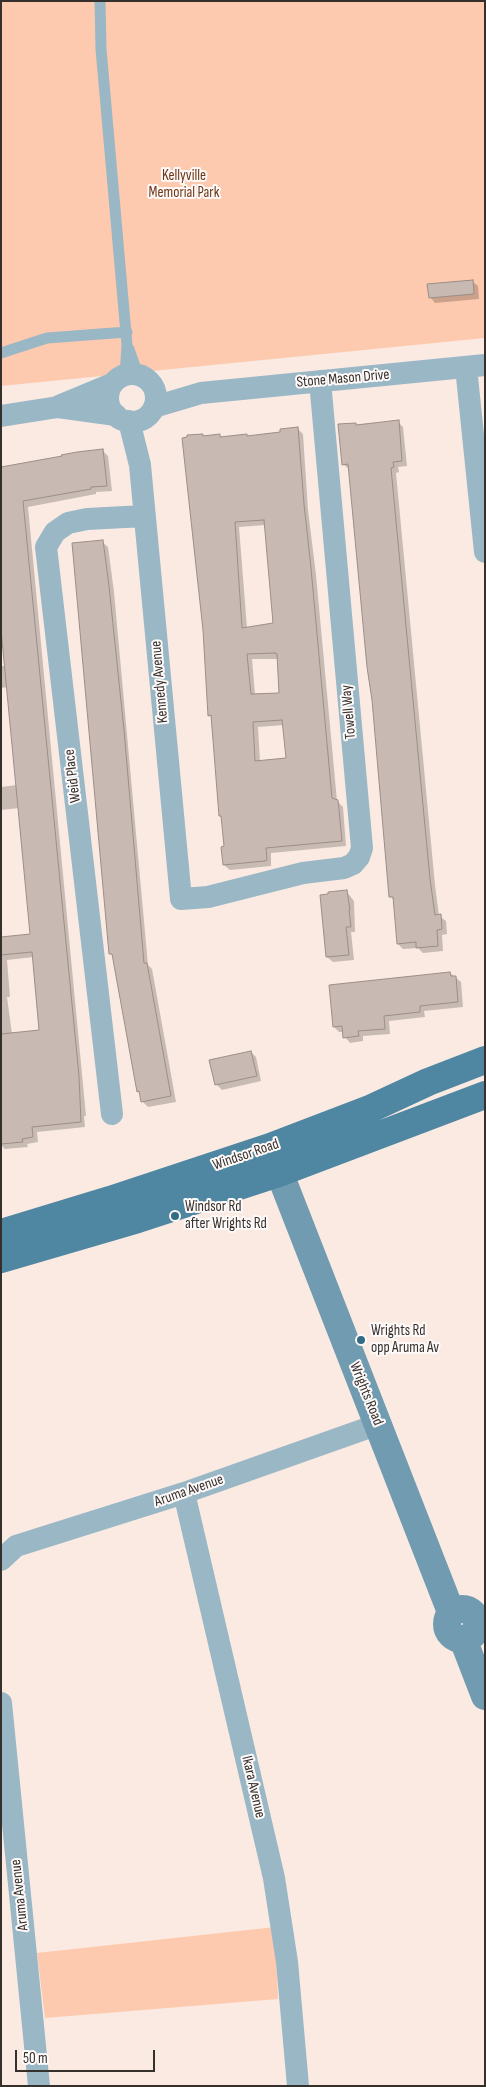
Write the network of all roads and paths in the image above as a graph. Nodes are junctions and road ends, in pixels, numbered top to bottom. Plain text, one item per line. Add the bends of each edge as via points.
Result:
1 (100, 1) edge
2 (126, 332) junction
3 (1, 353) edge
4 (475, 366) edge
5 (320, 381) junction
6 (134, 398) junction
7 (58, 407) junction
8 (1, 416) edge
9 (144, 516) junction
10 (483, 523) edge
11 (485, 552) edge
12 (181, 899) joint
13 (485, 1060) edge
14 (485, 1095) edge
15 (112, 1114) dead end
16 (270, 1147) junction
17 (279, 1173) junction
18 (1, 1233) edge
19 (1, 1259) edge
20 (378, 1424) junction
21 (184, 1493) junction
22 (1, 1560) edge
23 (469, 1622) edge
24 (485, 1696) edge
25 (1, 1704) edge
26 (39, 2086) edge
27 (298, 2086) edge

1 - 2 lane via 101,49
2 - 3 lane via 47,338
2 - 6 lane
4 - 5 street, Stone Mason Drive
4 - 10 street
5 - 6 street, Stone Mason Drive
5 - 12 street, Towell Way via 362,848 353,864 344,868 302,873 208,897
6 - 7 street, Stone Mason Drive
6 - 7 street, Stone Mason Drive
6 - 9 street, Kennedy Avenue
7 - 8 street, Stone Mason Drive
9 - 12 street, Kennedy Avenue
9 - 15 street, Weid Place via 68,523 55,532 46,548
10 - 11 street
13 - 16 main road, Windsor Road
14 - 17 main road, Windsor Road
16 - 17 street, Wrights Road
16 - 18 main road, Windsor Road
17 - 19 main road, Windsor Road
17 - 20 street, Wrights Road
20 - 21 street, Aruma Avenue
20 - 23 street, Wrights Road
21 - 22 street, Aruma Avenue via 16,1546
21 - 27 street, Ikara Avenue via 274,1878 287,1962
23 - 24 street, Wrights Road
25 - 26 street, Aruma Avenue

